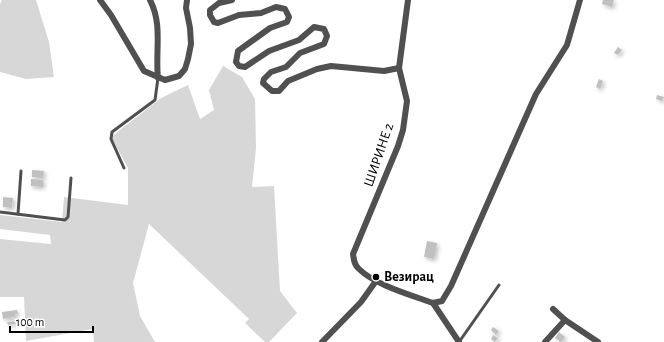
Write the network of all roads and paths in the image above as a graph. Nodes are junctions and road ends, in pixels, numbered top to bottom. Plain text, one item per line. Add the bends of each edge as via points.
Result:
1 (100, 0) edge
2 (150, 0) edge
3 (187, 0) edge
4 (232, 0) edge
5 (408, 0) edge
6 (580, 0) edge
7 (399, 68) junction
8 (158, 78) junction
9 (124, 168) dead end
10 (21, 171) dead end
11 (71, 178) dead end
12 (0, 212) edge
13 (18, 214) junction
14 (376, 281) junction
15 (499, 286) dead end
16 (433, 303) junction
17 (553, 309) dead end
18 (565, 320) junction
19 (322, 342) edge
20 (459, 342) edge
21 (545, 342) edge
22 (598, 342) edge

1 - 8 street via 144,71
2 - 8 street via 158,24
3 - 8 street via 191,44 185,69 172,79
4 - 7 street via 219,3 210,10 214,22 218,23 239,15 261,13 276,7 286,10 289,18 287,22 270,28 238,51 236,62 239,66 245,67 269,51 299,40 314,27 324,30 327,36 324,44 300,53 286,67 272,72 264,79 263,83 272,91 279,91 288,81 303,74 331,66 384,72
5 - 7 street, ШИРИНЕ 2
6 - 16 street via 567,45 536,94 451,286 442,301
7 - 14 street, ШИРИНЕ 2 via 406,100 403,130 354,254 354,262 358,268
8 - 9 lane via 156,100 112,132 111,140
10 - 13 lane
11 - 13 lane via 68,217 65,220
12 - 13 lane
14 - 16 street, ШИРИНЕ 2
14 - 19 street via 362,302
15 - 20 lane
16 - 20 street
17 - 18 street
18 - 21 street
18 - 22 street

